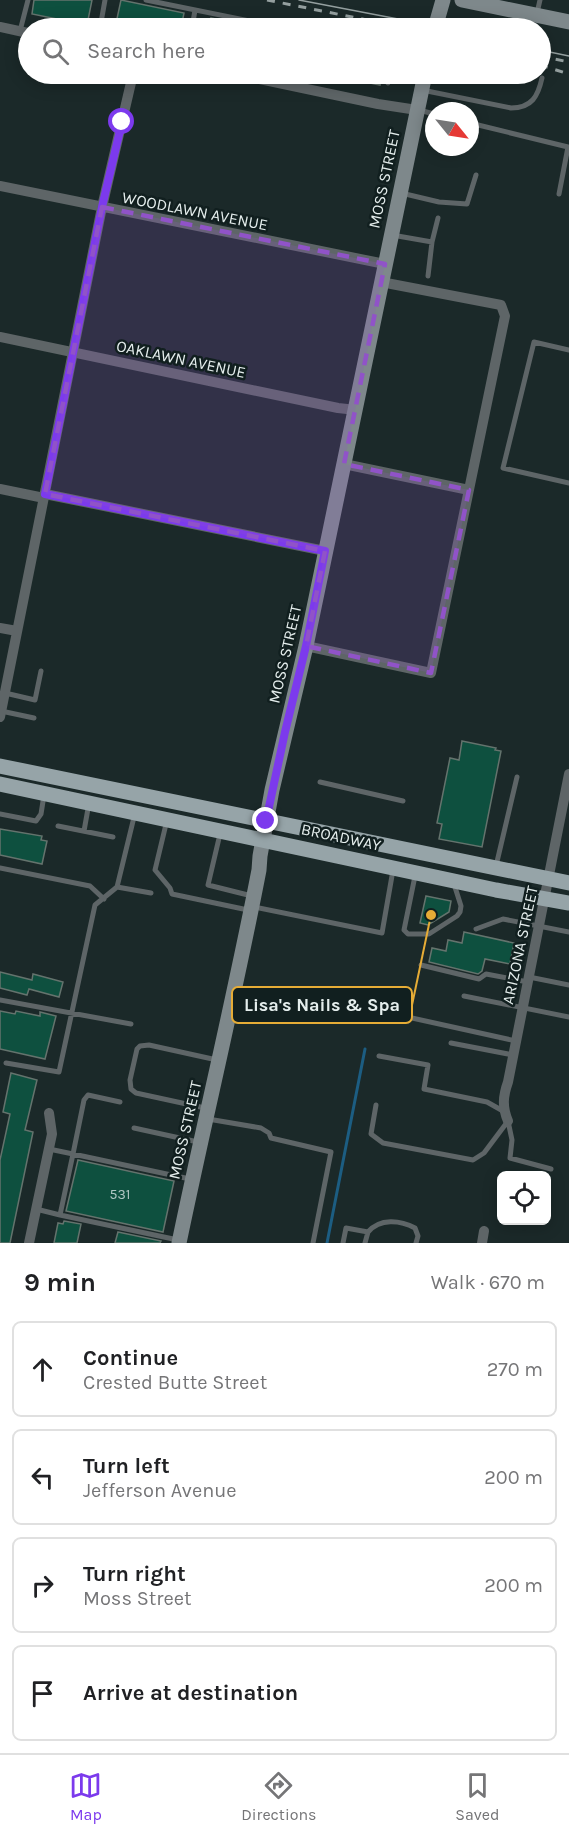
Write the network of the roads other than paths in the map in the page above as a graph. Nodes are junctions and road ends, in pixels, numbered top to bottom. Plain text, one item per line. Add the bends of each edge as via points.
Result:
1 (28, 0) edge
2 (105, 0) edge
3 (146, 0) edge
4 (442, 0) edge
5 (462, 0) edge
6 (538, 7) edge
7 (195, 10) junction
8 (26, 18) edge
9 (102, 18) edge
10 (194, 18) edge
11 (235, 18) edge
12 (438, 18) edge
13 (569, 22) edge
14 (0, 27) edge
15 (18, 31) edge
16 (131, 84) edge
17 (300, 84) edge
18 (422, 84) edge
19 (541, 84) edge
20 (421, 90) junction
21 (417, 110) junction
22 (425, 112) edge
23 (479, 125) edge
24 (476, 175) dead end
25 (0, 186) edge
26 (399, 192) junction
27 (559, 194) dead end
28 (102, 207) junction
29 (438, 218) dead end
30 (391, 235) junction
31 (432, 242) junction
32 (385, 264) junction
33 (428, 276) dead end
34 (381, 282) junction
35 (0, 337) edge
36 (569, 350) edge
37 (73, 352) junction
38 (356, 410) junction
39 (344, 464) junction
40 (569, 483) edge
41 (0, 489) edge
42 (470, 490) junction
43 (44, 496) junction
44 (325, 551) junction
45 (0, 628) edge
46 (17, 631) junction
47 (306, 646) junction
48 (41, 671) dead end
49 (3, 695) edge
50 (1, 714) edge
51 (34, 718) dead end
52 (0, 766) edge
53 (569, 774) edge
54 (517, 777) dead end
55 (320, 782) dead end
56 (0, 784) edge
57 (44, 793) junction
58 (403, 801) dead end
59 (89, 802) junction
60 (135, 812) junction
61 (0, 814) edge
62 (167, 818) junction
63 (266, 821) junction
64 (58, 826) dead end
65 (220, 830) junction
66 (84, 831) junction
67 (113, 837) dead end
68 (263, 838) junction
69 (394, 867) junction
70 (0, 868) edge
71 (496, 868) junction
72 (416, 871) junction
73 (549, 879) junction
74 (452, 880) junction
75 (569, 883) edge
76 (117, 887) junction
77 (151, 893) dead end
78 (545, 898) junction
79 (104, 899) junction
80 (569, 903) edge
81 (252, 905) junction
82 (540, 926) junction
83 (476, 929) dead end
84 (569, 932) edge
85 (421, 965) dead end
86 (529, 980) junction
87 (569, 985) edge
88 (464, 996) dead end
89 (0, 1000) edge
90 (523, 1008) junction
91 (72, 1012) junction
92 (393, 1014) dead end
93 (569, 1017) edge
94 (131, 1024) dead end
95 (516, 1041) junction
96 (451, 1043) dead end
97 (513, 1055) junction
98 (379, 1056) dead end
99 (220, 1061) junction
100 (6, 1063) dead end
101 (120, 1102) dead end
102 (376, 1105) dead end
103 (503, 1111) junction
104 (49, 1113) dead end
105 (206, 1113) junction
106 (508, 1122) junction
107 (134, 1128) dead end
108 (200, 1142) junction
109 (49, 1149) junction
110 (72, 1154) junction
111 (551, 1169) dead end
112 (192, 1179) junction
113 (36, 1209) junction
114 (60, 1215) junction
115 (484, 1231) dead end
116 (368, 1232) junction
117 (179, 1242) edge
118 (29, 1243) edge
119 (313, 1243) edge
120 (343, 1243) edge
121 (365, 1243) edge
122 (416, 1243) edge
123 (482, 1243) edge

1 - 8 lane
2 - 9 lane
3 - 7 lane
4 - 12 street
5 - 6 street
6 - 13 street
7 - 10 lane
7 - 11 lane
14 - 15 street
16 - 28 street
17 - 21 street
18 - 20 street, MOSS STREET
19 - 20 lane via 530,104 520,108
20 - 21 street, MOSS STREET
21 - 22 lane
21 - 26 street, MOSS STREET
23 - 27 lane via 568,147
24 - 26 lane via 467,204
25 - 28 street, WOODLAWN AVENUE
26 - 30 street, MOSS STREET
28 - 32 street, WOODLAWN AVENUE
28 - 37 street
29 - 31 lane
30 - 31 lane
30 - 32 street, MOSS STREET
31 - 33 lane
32 - 34 street, MOSS STREET
34 - 38 street, MOSS STREET
34 - 42 street via 501,305 505,315
35 - 37 street, OAKLAWN AVENUE
36 - 40 lane via 534,342 503,468
37 - 38 street, OAKLAWN AVENUE
37 - 43 street
38 - 39 street, MOSS STREET
39 - 42 street
39 - 44 street, MOSS STREET
41 - 43 street
42 - 47 street via 431,673
43 - 44 street
43 - 46 street
44 - 47 street, MOSS STREET
45 - 46 street
46 - 49 street
47 - 63 street, MOSS STREET
48 - 49 lane via 34,700
49 - 50 street
50 - 51 lane
52 - 63 main road, BROADWAY
53 - 73 street, ARIZONA STREET
54 - 71 lane
55 - 58 lane
56 - 57 main road, BROADWAY
57 - 59 main road, BROADWAY
57 - 61 lane via 36,822
59 - 60 main road, BROADWAY
59 - 66 lane
60 - 62 main road, BROADWAY
60 - 76 lane
62 - 65 main road, BROADWAY
62 - 81 lane via 155,870 172,894
63 - 68 street, MOSS STREET
63 - 71 main road, BROADWAY
64 - 66 lane
65 - 68 main road, BROADWAY
65 - 81 lane via 208,885
66 - 67 lane
68 - 69 main road, BROADWAY
68 - 81 street, MOSS STREET
69 - 72 main road, BROADWAY
69 - 81 lane via 382,933
70 - 79 lane via 90,886
71 - 73 main road, BROADWAY
72 - 74 main road, BROADWAY
72 - 74 lane via 404,930 408,934 429,934 457,916 461,906
73 - 75 main road, BROADWAY
73 - 78 street, ARIZONA STREET
74 - 78 main road, BROADWAY
76 - 77 lane
76 - 79 lane
78 - 80 main road, BROADWAY
78 - 82 street, ARIZONA STREET
79 - 91 lane via 94,906
81 - 99 street, MOSS STREET
82 - 83 lane via 503,919
82 - 84 lane
82 - 86 street, ARIZONA STREET
85 - 86 lane via 479,979 486,974
86 - 87 lane
86 - 90 street, ARIZONA STREET
88 - 90 lane
89 - 91 lane
90 - 93 lane
90 - 95 street, ARIZONA STREET
91 - 94 lane
91 - 100 lane via 59,1072
92 - 95 lane
95 - 97 street, ARIZONA STREET
96 - 97 lane
97 - 103 street, ARIZONA STREET
98 - 103 lane via 428,1065 424,1089 487,1102
99 - 105 street, MOSS STREET
99 - 105 lane via 149,1046 137,1049 131,1089
101 - 110 lane via 88,1095
102 - 106 lane via 371,1134 383,1143 473,1160 484,1153
103 - 106 street
104 - 109 street
105 - 108 street, MOSS STREET
105 - 119 lane via 261,1128 271,1138 331,1152
106 - 111 lane via 510,1158
107 - 108 lane
108 - 112 street, MOSS STREET
109 - 110 lane
109 - 113 street
110 - 112 lane
110 - 114 lane
112 - 117 street, MOSS STREET
113 - 114 lane
113 - 118 street
114 - 117 lane
115 - 123 street
116 - 120 lane via 346,1228
116 - 121 lane
116 - 122 lane via 385,1222 397,1221 415,1228

